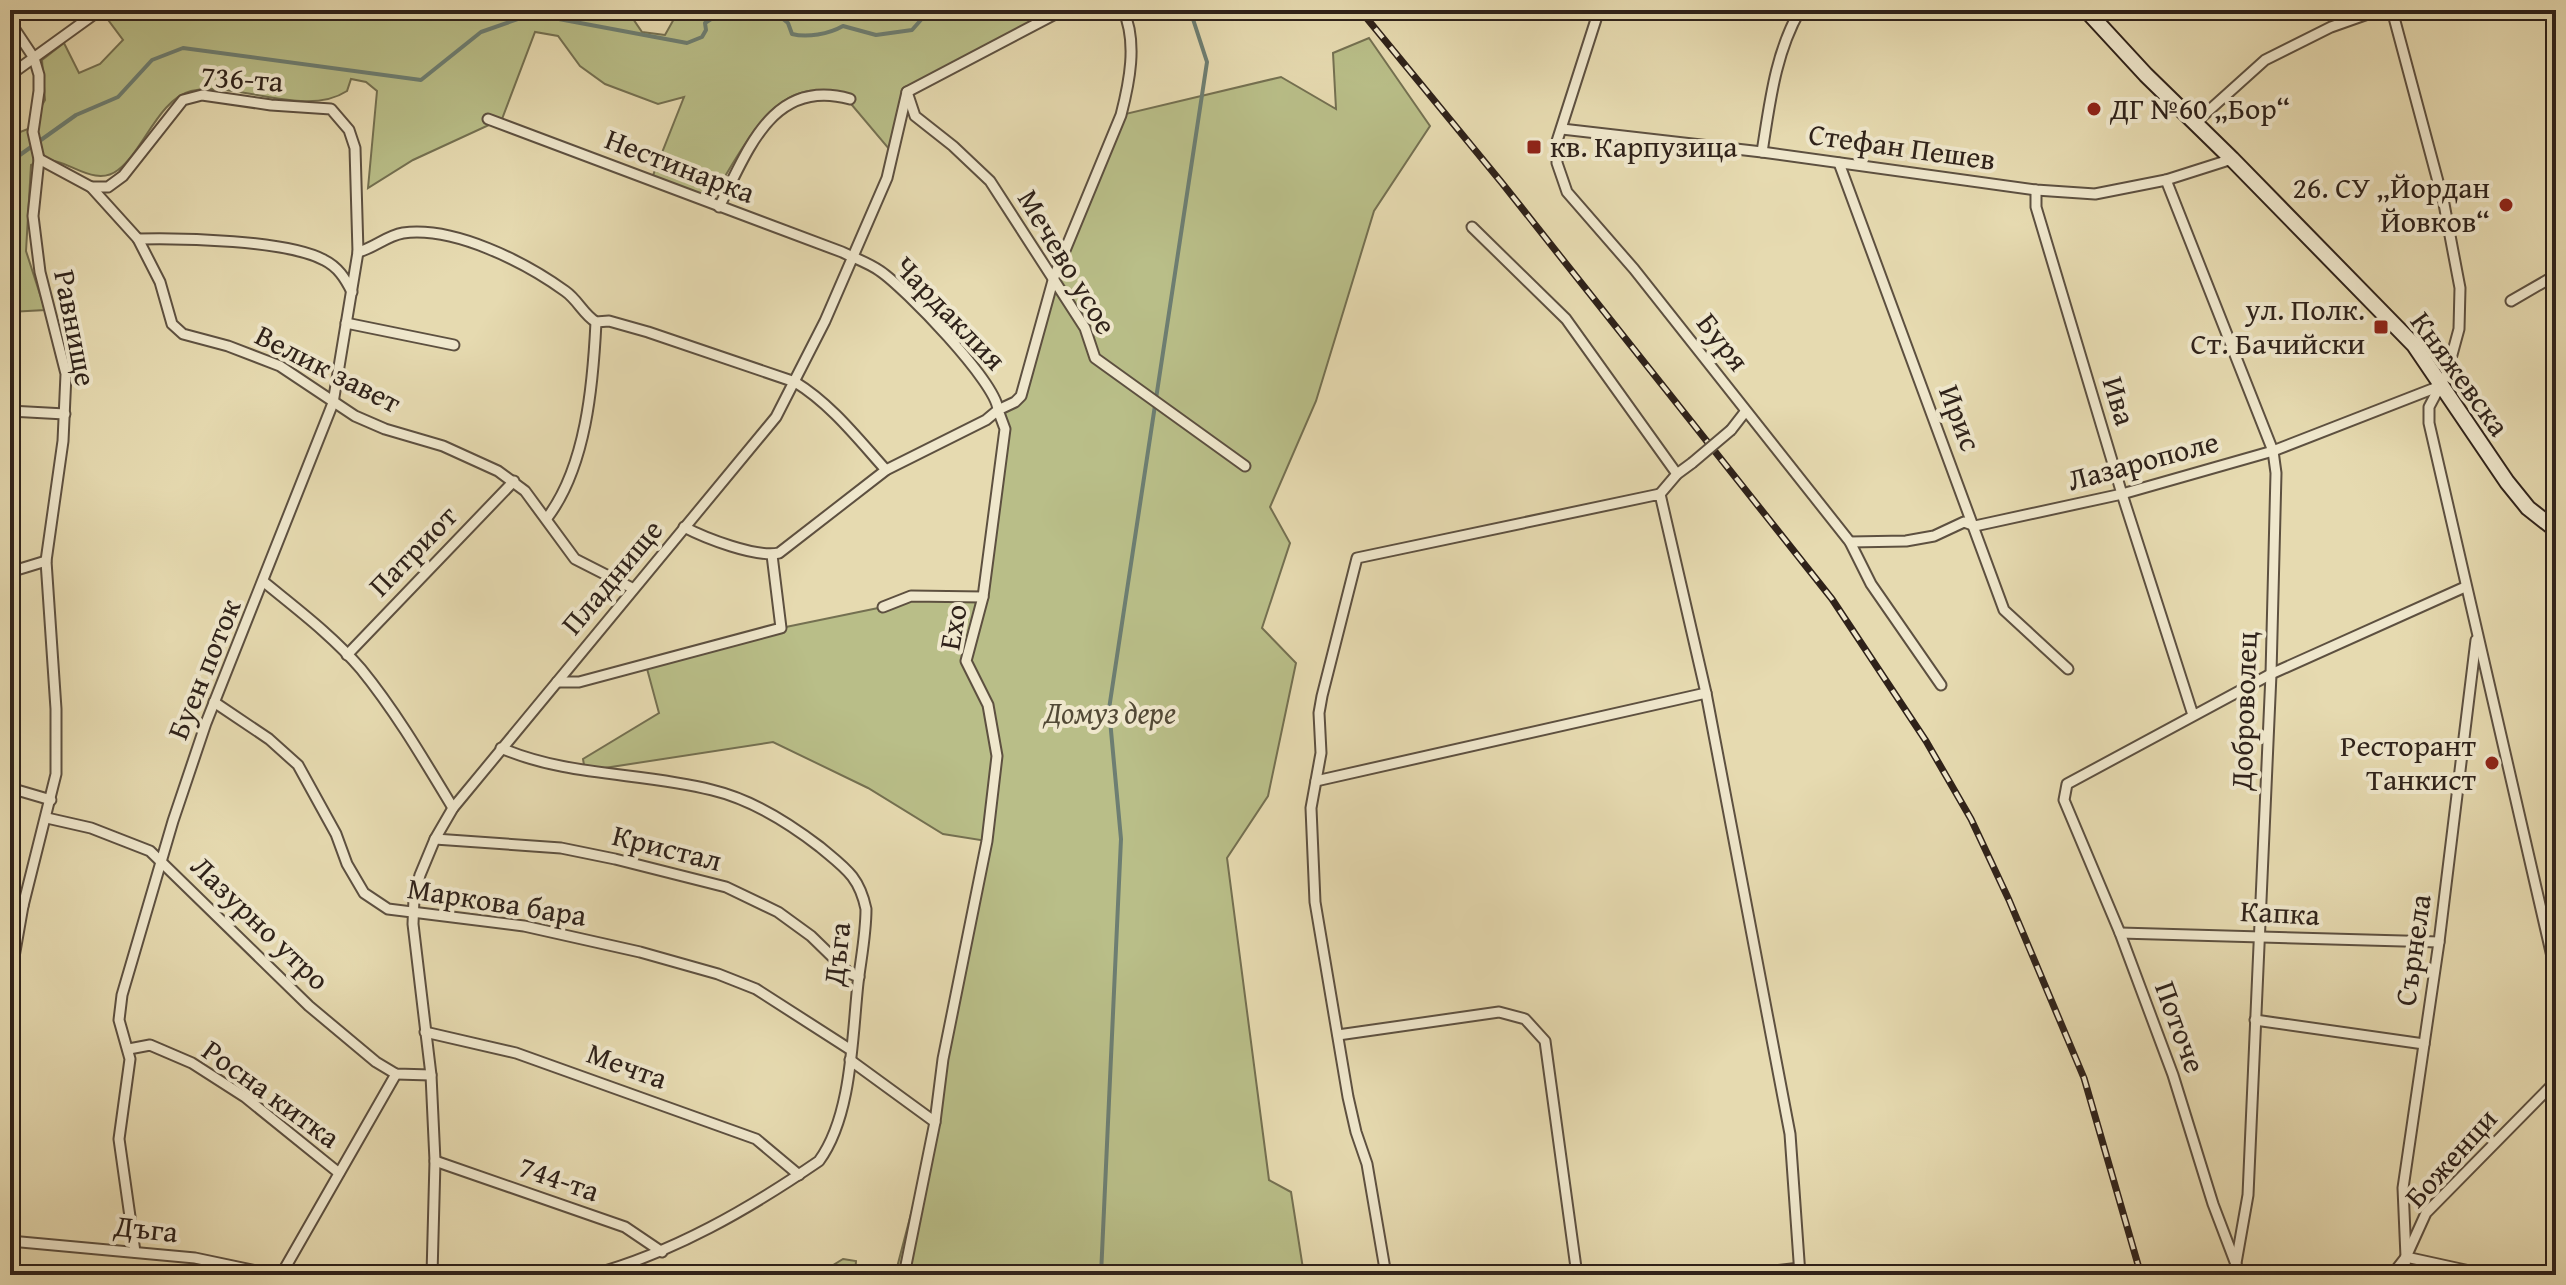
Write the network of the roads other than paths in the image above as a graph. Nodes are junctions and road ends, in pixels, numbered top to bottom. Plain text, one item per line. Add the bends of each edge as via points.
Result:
1 (100, 10) edge
2 (1063, 10) edge
3 (1123, 10) edge
4 (1599, 10) edge
5 (1800, 10) edge
6 (2086, 10) edge
7 (2379, 10) edge
8 (2392, 10) edge
9 (10, 22) edge
10 (34, 58) junction
11 (10, 75) edge
12 (907, 92) junction
13 (850, 99) dead end
14 (334, 111) joint
15 (488, 119) dead end
16 (2195, 123) junction
17 (1562, 129) junction
18 (1762, 152) junction
19 (39, 159) junction
20 (2232, 159) junction
21 (1839, 163) junction
22 (2166, 180) junction
23 (91, 187) junction
24 (2036, 190) junction
25 (719, 207) junction
26 (1472, 227) dead end
27 (138, 239) junction
28 (358, 252) junction
29 (854, 258) junction
30 (2556, 275) edge
31 (1054, 277) junction
32 (352, 292) junction
33 (2511, 301) dead end
34 (596, 322) junction
35 (346, 323) junction
36 (454, 345) dead end
37 (795, 382) junction
38 (2440, 386) junction
39 (333, 403) junction
40 (998, 410) junction
41 (10, 411) edge
42 (1745, 412) junction
43 (65, 414) junction
44 (2273, 451) junction
45 (1245, 466) dead end
46 (886, 470) junction
47 (1677, 474) junction
48 (514, 481) junction
49 (1660, 494) junction
50 (2122, 494) junction
51 (547, 518) junction
52 (1975, 526) junction
53 (684, 527) junction
54 (2556, 530) edge
55 (1850, 542) junction
56 (772, 555) junction
57 (46, 561) junction
58 (10, 572) edge
59 (264, 582) junction
60 (2465, 587) junction
61 (632, 588) junction
62 (983, 597) junction
63 (883, 607) dead end
64 (2477, 632) junction
65 (347, 655) junction
66 (2068, 669) dead end
67 (2271, 674) junction
68 (557, 682) junction
69 (1941, 685) dead end
70 (1706, 693) junction
71 (214, 702) junction
72 (2193, 715) junction
73 (501, 748) junction
74 (1316, 781) junction
75 (10, 788) edge
76 (51, 800) junction
77 (453, 808) junction
78 (47, 818) junction
79 (435, 839) junction
80 (161, 861) junction
81 (10, 901) edge
82 (23, 906) junction
83 (414, 912) junction
84 (2120, 933) junction
85 (2259, 935) junction
86 (2439, 942) junction
87 (2556, 974) edge
88 (859, 977) junction
89 (10, 980) edge
90 (2255, 1020) junction
91 (425, 1032) junction
92 (1338, 1035) junction
93 (2424, 1044) junction
94 (129, 1049) junction
95 (850, 1055) junction
96 (396, 1074) junction
97 (431, 1075) junction
98 (2556, 1081) edge
99 (935, 1122) junction
100 (435, 1161) junction
101 (339, 1173) junction
102 (799, 1175) junction
103 (10, 1241) edge
104 (135, 1252) junction
105 (662, 1252) junction
106 (2406, 1257) junction
107 (2236, 1263) junction
108 (1800, 1271) edge
109 (278, 1275) edge
110 (432, 1275) edge
111 (591, 1275) edge
112 (904, 1275) edge
113 (1386, 1275) edge
114 (1577, 1275) edge
115 (1738, 1275) edge
116 (2240, 1275) edge
117 (2392, 1275) edge
118 (2404, 1275) edge
119 (2488, 1275) edge

1 - 10 street
2 - 12 street
3 - 31 street via 1131,61 1128,89
4 - 17 street, Буря
5 - 18 street via 1774,73
6 - 16 street, Княжевска
7 - 16 street via 2265,60
8 - 38 street via 2444,204 2460,288 2459,329
9 - 10 street, Равнище
10 - 11 street
10 - 19 street, Равнище via 39,91 33,132
12 - 29 street, Пладнище via 887,178
12 - 31 street, Мечево усое via 915,116 990,181
13 - 25 street via 830,93 803,96 782,106 761,129
14 - 23 street, 736-та via 202,95 183,100 123,176 108,187
14 - 28 street, Буен поток via 355,148
15 - 25 street, Нестинарка
16 - 20 street, Княжевска
17 - 18 street, Стефан Пешев
17 - 42 street, Буря via 1555,153 1567,192 1654,293
18 - 21 street, Стефан Пешев
19 - 23 street, Велик завет
19 - 43 street, Равнище via 33,216 40,272 66,374
20 - 22 street, Стефан Пешев
20 - 38 street, Княжевска via 2414,345
21 - 24 street, Стефан Пешев
21 - 52 street, Ирис
22 - 24 street, Стефан Пешев via 2095,194
22 - 44 street, Доброволец
23 - 27 street, Велик завет
24 - 50 street, Ива via 2036,207
25 - 29 street, Нестинарка
26 - 47 street via 1566,319
27 - 32 street via 298,250 325,260
27 - 39 street, Велик завет via 160,282 172,324 183,334 280,366
28 - 32 street, Буен поток
28 - 34 street via 407,233 472,244 537,272 568,293
29 - 37 street, Пладнище
29 - 40 street, Чардаклия via 885,274 927,316 985,380
30 - 33 street
31 - 40 street via 1021,396
31 - 45 street, Мечево усое via 1085,328 1095,358
32 - 35 street, Буен поток
34 - 37 street via 648,332
34 - 51 street via 580,450 561,500
35 - 36 street
35 - 39 street, Буен поток
37 - 46 street via 811,391
37 - 53 street, Пладнище via 769,426
38 - 44 street, Лазарополе
38 - 54 street, Княжевска via 2507,482
38 - 60 street via 2429,407 2429,423
39 - 48 street, Велик завет via 372,424 457,451
39 - 59 street, Буен поток
40 - 46 street
40 - 62 street, Ехо via 1005,429
41 - 43 street
42 - 47 street, bridge
42 - 55 street, Буря
43 - 57 street, Равнище
44 - 50 street, Лазарополе
44 - 67 street, Доброволец
46 - 56 street
47 - 49 street
48 - 51 street, Велик завет
48 - 65 street, Патриот
49 - 70 street
49 - 74 street via 1357,558 1322,696
50 - 52 street, Лазарополе
50 - 72 street, Ива
51 - 61 street, Велик завет via 575,559
52 - 55 street, Лазарополе via 1964,522 1906,541
52 - 66 street, Ирис via 2004,610
53 - 56 street
53 - 61 street, Пладнище
55 - 69 street, Буря via 1871,584
56 - 68 street via 781,628 592,678
57 - 58 street
57 - 76 street, Равнище via 56,709
59 - 65 street
59 - 71 street, Буен поток
60 - 64 street
60 - 67 street
61 - 68 street, Пладнище
62 - 63 street via 911,596
62 - 99 street, Ехо via 966,661 988,705 997,756 987,841
64 - 86 street, Сърнела
64 - 87 street
65 - 77 street via 408,731
67 - 72 street
67 - 85 street, Доброволец
68 - 73 street, Пладнище
70 - 74 street
70 - 108 street via 1790,1134
71 - 80 street, Буен поток
71 - 83 street, Маркова бара via 298,765 364,893 388,909
72 - 84 street, Поточе via 2067,784 2064,800
73 - 77 street, Пладнище
73 - 88 street, Дъга via 577,770 724,793 806,836 849,871 861,888 866,920
74 - 92 street via 1311,808 1315,902
75 - 76 street
76 - 78 street, Равнище
77 - 79 street, Пладнище
78 - 80 street, Лазурно утро via 122,838
78 - 82 street, Равнище
79 - 83 street, Пладнище via 416,886
79 - 88 street, Кристал via 561,848 726,887 778,912
80 - 94 street, Буен поток via 122,995 119,1020
80 - 96 street, Лазурно утро via 309,1006
81 - 82 street
82 - 89 street, Равнище
83 - 91 street, Пладнище
83 - 95 street, Маркова бара via 524,926 718,974 756,989
84 - 85 street, Капка
84 - 107 street, Поточе
85 - 86 street, Капка
85 - 90 street, Доброволец
86 - 93 street, Сърнела
88 - 95 street, Дъга
90 - 93 street
90 - 107 street, Доброволец via 2248,1195
91 - 97 street, Пладнище
91 - 102 street, Мечта via 516,1053 756,1139
92 - 113 street
92 - 114 street via 1499,1012 1525,1019 1545,1041
93 - 106 street, Сърнела via 2403,1188
94 - 101 street, Росна китка via 150,1045 192,1063 245,1097
94 - 104 street, Буен поток via 119,1139
95 - 99 street, Маркова бара
95 - 102 street, Дъга via 830,1146
96 - 97 street
96 - 101 street
97 - 100 street, Пладнище
98 - 106 street, Боженци via 2426,1213
99 - 112 street, Ехо
100 - 105 street, 744-та via 625,1227
100 - 110 street, Пладнище
101 - 109 street
102 - 105 street, Дъга
103 - 104 street, Дъга
104 - 109 street, Дъга
105 - 111 street, Дъга
106 - 117 street, Боженци
106 - 118 street, Сърнела
106 - 119 street
107 - 116 street, Поточе
108 - 115 street

